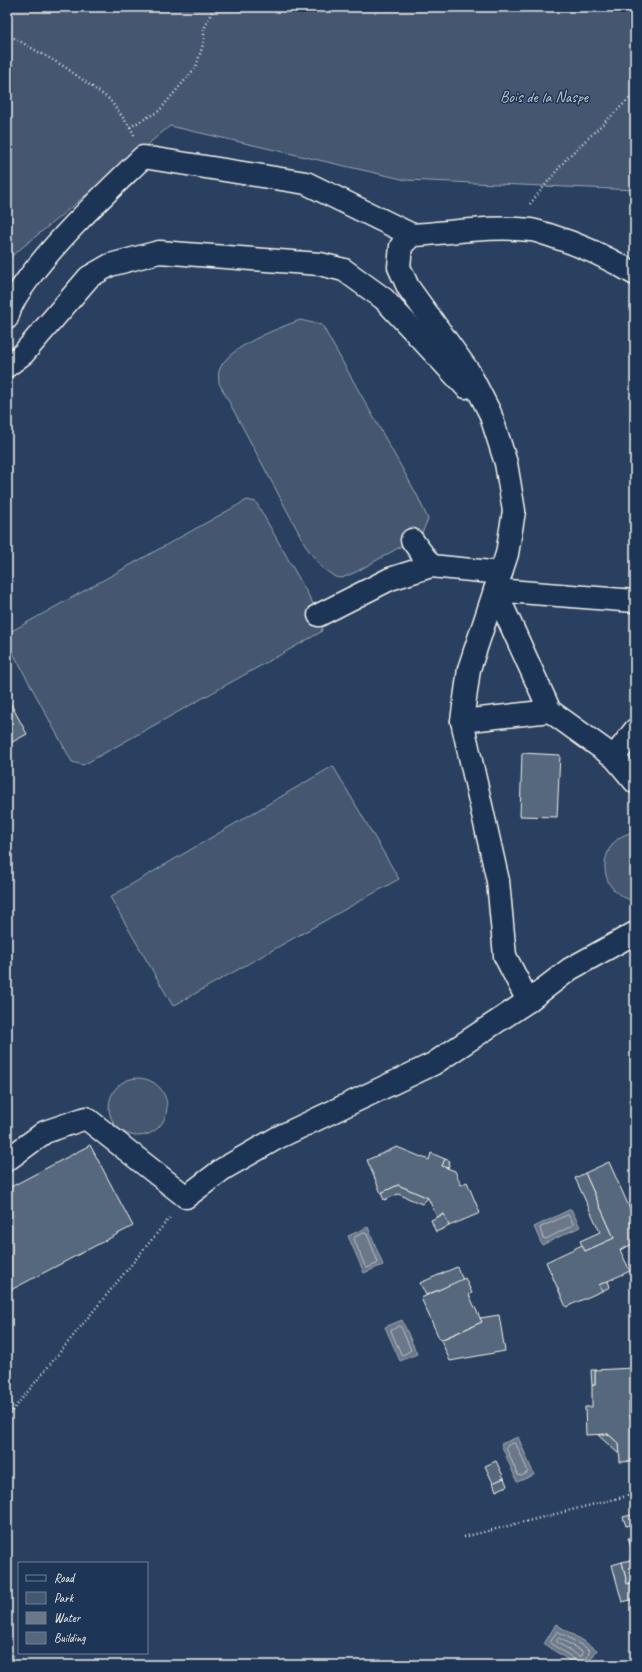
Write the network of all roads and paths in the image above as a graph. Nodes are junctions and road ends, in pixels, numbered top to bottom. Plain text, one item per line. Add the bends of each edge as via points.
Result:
1 (214, 7) edge
2 (7, 34) edge
3 (635, 96) edge
4 (510, 229) junction
5 (412, 235) junction
6 (635, 274) edge
7 (7, 318) edge
8 (7, 366) edge
9 (490, 413) junction
10 (412, 540) dead end
11 (431, 566) junction
12 (498, 582) junction
13 (635, 601) edge
14 (320, 615) dead end
15 (550, 711) junction
16 (462, 721) junction
17 (635, 730) edge
18 (614, 757) junction
19 (635, 782) edge
20 (635, 933) edge
21 (528, 1001) junction
22 (7, 1160) edge
23 (186, 1197) junction
24 (7, 1416) edge
25 (635, 1494) edge
26 (464, 1537) dead end

1 - 2 path via 204,29 204,41 196,67 159,111 130,127 109,99 65,67
3 - 4 path via 567,158
4 - 5 lane via 486,228
4 - 6 lane via 532,230 567,241
5 - 7 lane via 306,183 143,157 51,249 9,307
5 - 9 lane via 401,246 399,267 408,287 469,372
8 - 9 lane via 23,354 88,277 110,265 158,252 320,264 344,270 384,299
9 - 12 lane via 506,463 514,511 507,554
10 - 11 lane
11 - 12 lane
11 - 14 lane via 390,579
12 - 13 lane
12 - 15 lane
12 - 16 lane via 469,669
15 - 16 lane
15 - 18 lane
16 - 21 lane via 498,881 505,956
17 - 18 lane
18 - 19 lane
20 - 21 lane via 570,969
21 - 23 lane via 433,1064 278,1138 223,1169
22 - 23 lane via 45,1132 86,1118
23 - 24 path
25 - 26 path

